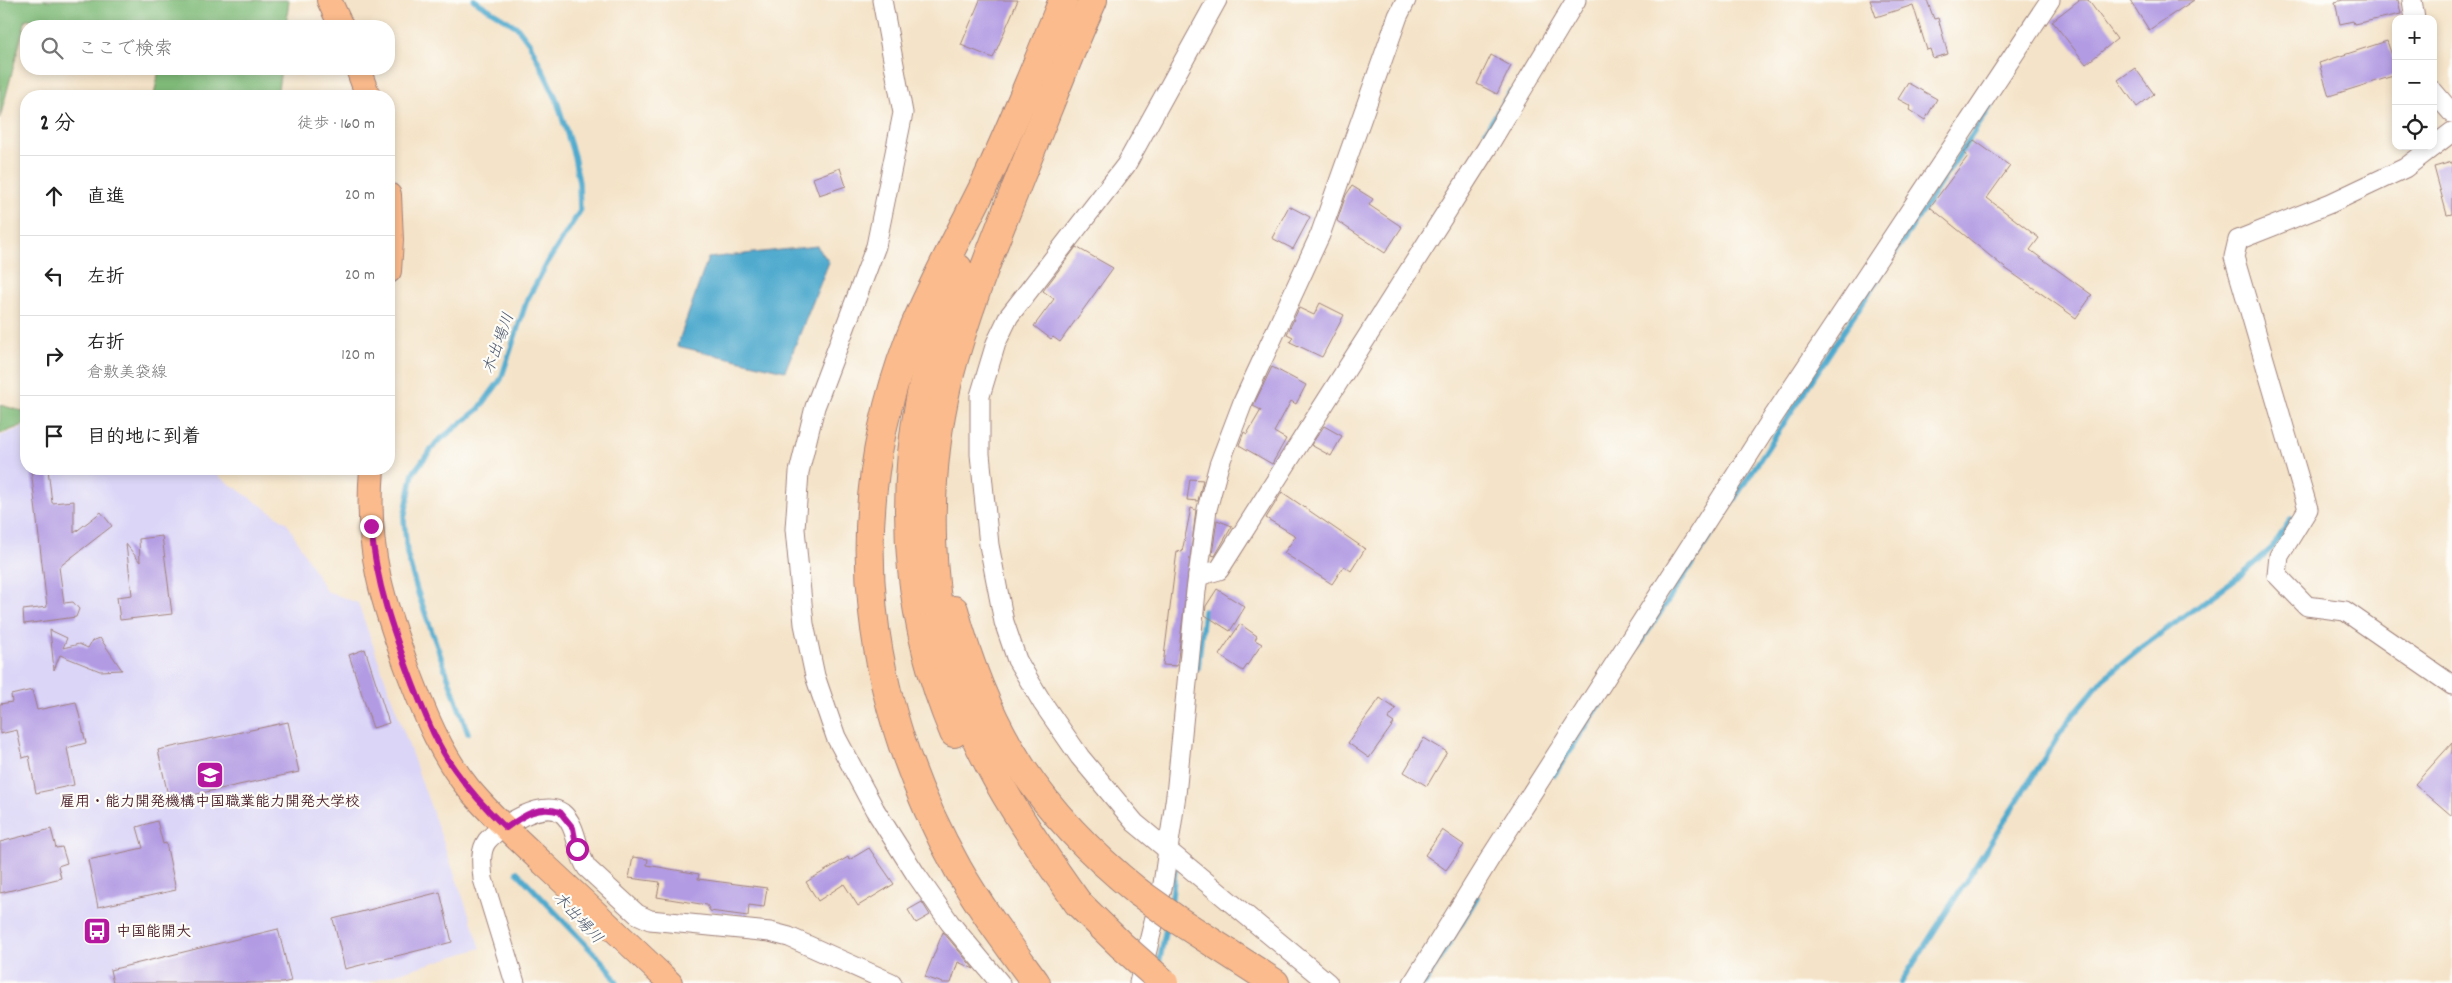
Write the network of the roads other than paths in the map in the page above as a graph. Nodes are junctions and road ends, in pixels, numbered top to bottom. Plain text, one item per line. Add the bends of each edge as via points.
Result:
1 (329, 0) edge
2 (882, 0) edge
3 (1063, 0) edge
4 (1092, 0) edge
5 (1217, 0) edge
6 (1406, 0) edge
7 (1576, 0) edge
8 (2050, 0) edge
9 (2412, 0) edge
10 (2414, 15) edge
11 (338, 20) edge
12 (360, 75) edge
13 (366, 90) edge
14 (2437, 96) edge
15 (2452, 113) edge
16 (2452, 132) edge
17 (989, 174) junction
18 (372, 475) edge
19 (933, 498) junction
20 (1198, 576) junction
21 (2452, 685) edge
22 (506, 828) junction
23 (1173, 857) junction
24 (1078, 903) junction
25 (515, 983) edge
26 (670, 983) edge
27 (892, 983) edge
28 (1000, 983) edge
29 (1036, 983) edge
30 (1139, 983) edge
31 (1164, 983) edge
32 (1275, 983) edge
33 (1328, 983) edge
34 (1413, 983) edge

1 - 11 main road
2 - 28 street via 903,113 876,246 815,407 798,472 795,528 804,624 815,676 836,737 875,810 950,923
3 - 17 highway
4 - 19 highway via 988,259 959,340 940,422
5 - 23 street via 1126,165 1009,316 996,343 980,396 980,454 989,545 1004,622 1017,660 1080,757 1135,823
6 - 20 street via 1320,235 1243,402 1219,465 1207,509
7 - 20 street via 1487,148 1219,570
8 - 34 street via 1773,418 1492,854
9 - 10 street
12 - 13 main road
14 - 15 street
16 - 21 street via 2405,168 2331,203 2238,240 2234,257 2308,508 2279,556 2277,575 2308,606 2345,611
17 - 24 highway via 938,330 919,406 909,482 908,523 914,591 932,674 959,745 976,779 1028,853
17 - 29 highway via 926,301 895,385 875,482 870,528 870,577 882,675 911,770 958,869
18 - 22 main road via 374,556 388,619 441,748 468,788
19 - 24 highway via 932,560 936,596 942,634 963,706 976,740 1013,808
19 - 32 highway, bridge via 941,554 959,627 983,697 1020,767 1069,830 1098,859 1176,919
20 - 23 street via 1176,795
22 - 25 street via 487,842 481,861
22 - 26 main road
22 - 27 street via 527,813 539,809 560,812 573,828 577,849 587,868 637,914 650,920 779,935
23 - 30 street via 1163,884
23 - 33 street
24 - 31 highway, bridge

